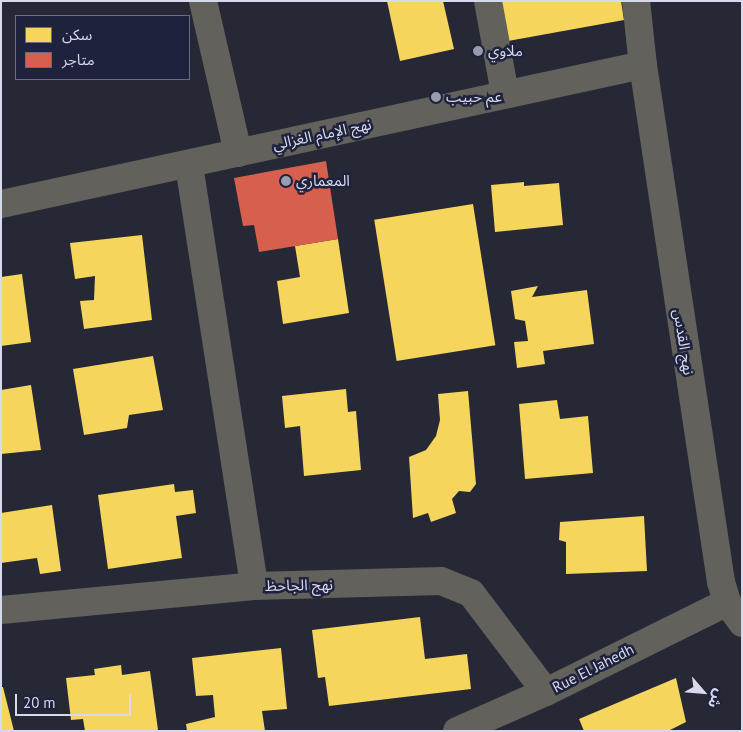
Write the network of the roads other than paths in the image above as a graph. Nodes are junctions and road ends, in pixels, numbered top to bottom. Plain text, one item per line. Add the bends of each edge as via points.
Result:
1 (203, 1) edge
2 (488, 1) edge
3 (636, 1) edge
4 (643, 65) junction
5 (505, 94) junction
6 (238, 153) junction
7 (190, 165) junction
8 (1, 204) edge
9 (254, 586) junction
10 (1, 610) edge
11 (737, 614) edge
12 (546, 692) junction
13 (457, 731) edge

1 - 6 street
2 - 5 street
3 - 4 street, نهج القدس
4 - 5 street, نهج الإمام الغزالي
4 - 11 street, نهج القدس via 721,582
5 - 6 street, نهج الإمام الغزالي
6 - 7 street, نهج الإمام الغزالي
7 - 8 street, نهج الإمام الغزالي
7 - 9 street
9 - 10 street, نهج الجاحظ
9 - 12 street, نهج الجاحظ via 441,581 456,585 471,593
11 - 12 street, Rue El Jahedh
12 - 13 street, Rue El Jahedh

